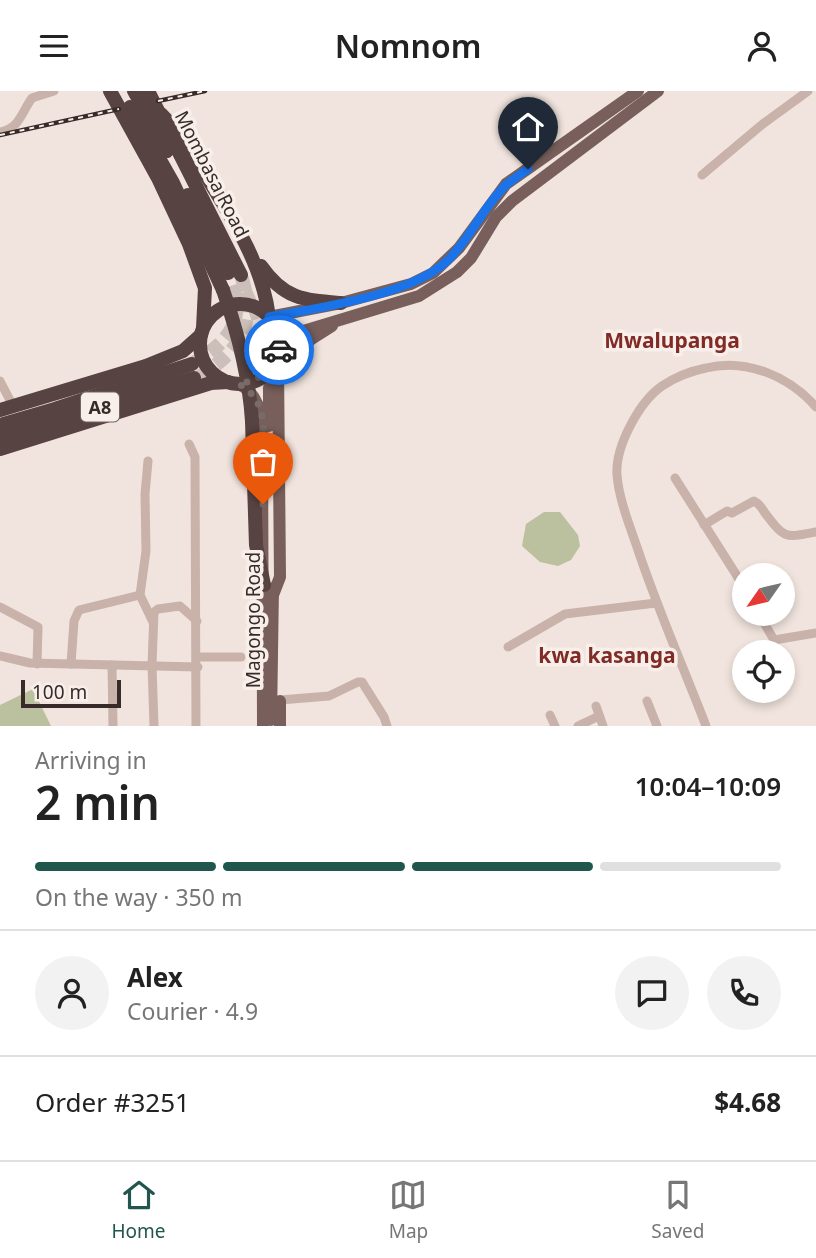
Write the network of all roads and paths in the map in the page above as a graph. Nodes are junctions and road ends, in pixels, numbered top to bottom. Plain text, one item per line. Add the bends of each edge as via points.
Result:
1 (54, 91) edge
2 (110, 91) edge
3 (120, 91) edge
4 (134, 91) edge
5 (148, 91) edge
6 (638, 91) edge
7 (658, 91) edge
8 (808, 91) edge
9 (161, 114) junction
10 (0, 132) edge
11 (702, 175) dead end
12 (251, 254) junction
13 (341, 303) junction
14 (269, 317) junction
15 (341, 319) junction
16 (202, 332) junction
17 (278, 353) junction
18 (0, 381) edge
19 (233, 383) junction
20 (274, 385) junction
21 (816, 407) edge
22 (7, 408) edge
23 (0, 425) edge
24 (0, 437) edge
25 (189, 444) dead end
26 (0, 449) edge
27 (148, 461) dead end
28 (675, 478) dead end
29 (704, 525) junction
30 (816, 532) edge
31 (732, 568) edge
32 (269, 590) junction
33 (140, 595) junction
34 (656, 603) junction
35 (0, 607) edge
36 (197, 621) junction
37 (153, 622) junction
38 (766, 627) edge
39 (263, 632) junction
40 (816, 633) edge
41 (508, 647) dead end
42 (273, 652) junction
43 (0, 656) edge
44 (241, 657) dead end
45 (198, 662) junction
46 (37, 664) junction
47 (71, 664) junction
48 (112, 665) junction
49 (152, 665) junction
50 (280, 700) junction
51 (647, 701) dead end
52 (596, 706) dead end
53 (550, 716) dead end
54 (599, 716) junction
55 (113, 726) edge
56 (154, 726) edge
57 (196, 726) edge
58 (255, 726) edge
59 (263, 726) edge
60 (271, 726) edge
61 (280, 726) edge
62 (387, 726) edge
63 (555, 726) edge
64 (578, 726) edge
65 (603, 726) edge
66 (657, 726) edge
67 (706, 726) edge

1 - 10 street via 32,98 18,123
2 - 16 highway via 189,244 205,288
3 - 32 highway, bridge via 173,183 223,290 250,387 256,545
4 - 9 highway, Mombasa Road via 234,274
5 - 9 highway, Mombasa Road
6 - 13 main road via 506,184 459,248 433,273 411,284
7 - 15 main road via 512,201 457,272 419,296
8 - 11 street
9 - 12 highway via 179,132
12 - 13 highway via 286,293
12 - 14 highway via 267,296
13 - 14 main road
14 - 16 highway via 258,308 233,304 210,317
14 - 17 highway via 276,327
15 - 17 main road via 300,332
15 - 20 main road via 310,340
16 - 19 highway via 200,350 205,364
16 - 22 highway via 183,351 146,366
17 - 19 highway via 265,375
17 - 20 main road, Magongo Road
18 - 22 street
19 - 26 highway via 211,383
19 - 32 main road, Magongo Road via 252,394 260,408
20 - 32 main road, Magongo Road
21 - 34 street via 782,380 749,367 720,365 686,374 654,393 636,415 617,473
23 - 24 highway, A8 via 196,370
25 - 36 street via 195,457
27 - 33 street
28 - 29 street
29 - 30 street via 754,501 778,532 793,536
29 - 31 street
32 - 39 main road, Magongo Road
32 - 42 main road, Magongo Road
33 - 37 street
33 - 47 street via 79,610
34 - 41 street via 565,614
34 - 67 street
35 - 46 street via 37,627
36 - 37 street via 178,606 156,610
36 - 45 street
37 - 49 street
38 - 40 street via 774,640
39 - 58 main road via 256,654
39 - 59 main road
42 - 50 main road
42 - 60 main road, Magongo Road
43 - 46 street
44 - 45 street
45 - 49 street
45 - 57 street
46 - 47 street
47 - 48 street
48 - 49 street
48 - 55 street
49 - 56 street
50 - 61 main road
50 - 62 street via 329,696 358,682
51 - 66 street
52 - 54 street
53 - 63 street
54 - 64 street
54 - 65 street

